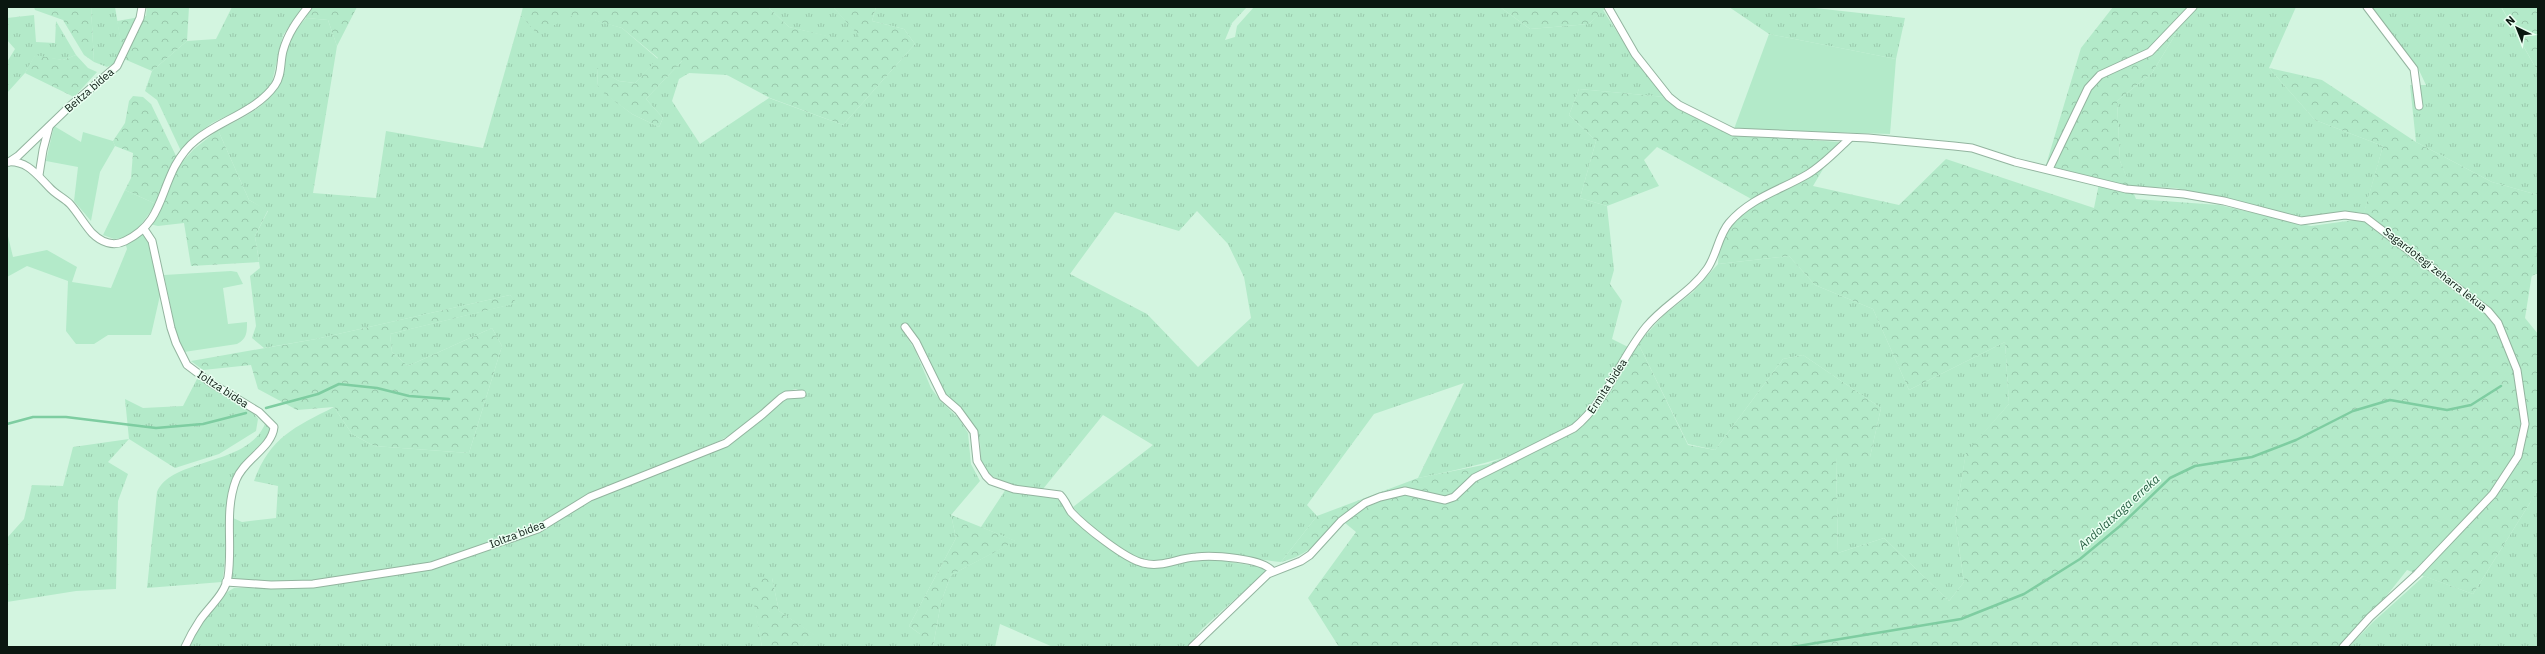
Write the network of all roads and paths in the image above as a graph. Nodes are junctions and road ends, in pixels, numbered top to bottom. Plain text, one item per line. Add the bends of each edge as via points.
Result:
1 (142, 7) edge
2 (308, 7) edge
3 (1608, 7) edge
4 (2192, 7) edge
5 (2367, 7) edge
6 (2419, 106) dead end
7 (49, 127) junction
8 (1849, 138) junction
9 (8, 162) edge
10 (2049, 169) junction
11 (39, 175) junction
12 (144, 229) junction
13 (905, 327) dead end
14 (802, 394) dead end
15 (1272, 570) junction
16 (226, 582) junction
17 (184, 647) edge
18 (1192, 647) edge
19 (2343, 647) edge

1 - 7 street, Beitza bidea via 140,18 117,66
2 - 12 street via 288,35 282,53 282,70 275,85 253,106 200,137 180,157 157,210
3 - 8 street via 1635,54 1668,97 1679,105 1733,132
4 - 10 street via 2150,52 2100,74 2091,84
5 - 6 street via 2414,69
7 - 9 street, Beitza bidea
7 - 11 street
8 - 10 street, Sagardotegi zeharra lekua via 1972,148 2015,162
8 - 15 street, Ermita bidea via 1809,174 1764,196 1737,215 1722,232 1708,269 1646,327 1597,404 1574,428 1474,478 1454,497 1445,500 1405,491 1372,500 1341,521 1310,555 1296,563
9 - 11 street via 30,168
10 - 19 street, Sagardotegi zeharra lekua via 2126,189 2184,194 2224,201 2301,221 2346,216 2366,218 2488,311 2498,323 2517,370 2522,401 2525,424 2518,456 2492,494 2417,574 2370,617
11 - 12 street via 49,188 70,204 99,238 108,243 118,244
12 - 16 street, Ioltza bidea via 152,241 176,344 187,365 259,412 274,427 274,435 246,463 235,482 230,515
13 - 15 street via 916,342 938,390 967,420 974,432 980,469 991,481 1014,489 1060,494 1071,512 1118,551 1142,563 1165,565 1187,558 1217,556 1262,564
14 - 16 street, Ioltza bidea via 786,395 781,398 726,442 590,497 538,528 431,566 313,584
15 - 18 street
16 - 17 street, Ioltza bidea

